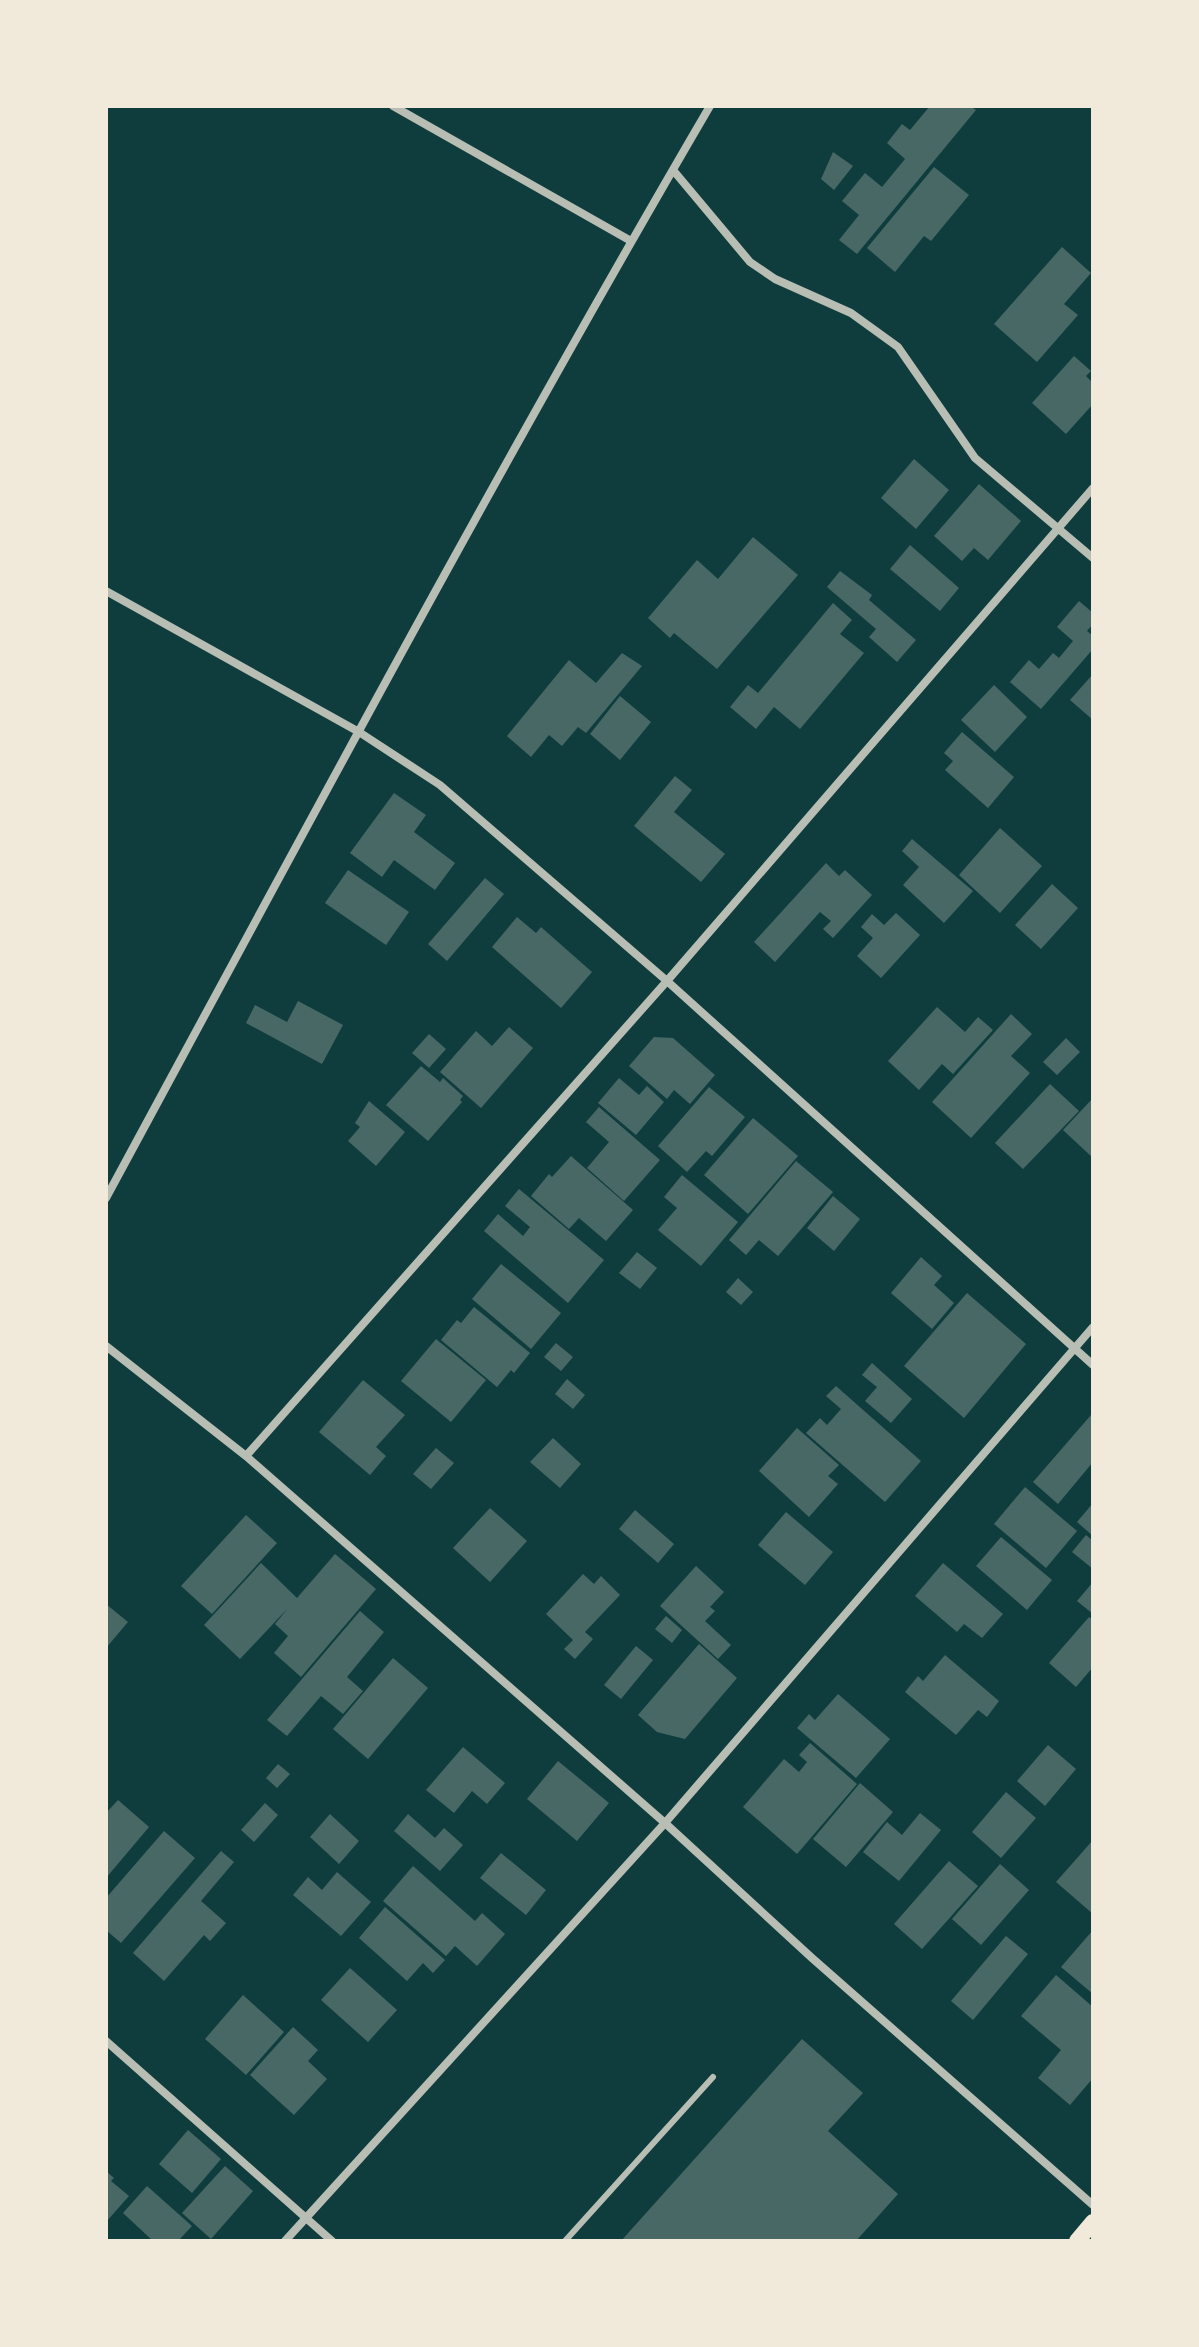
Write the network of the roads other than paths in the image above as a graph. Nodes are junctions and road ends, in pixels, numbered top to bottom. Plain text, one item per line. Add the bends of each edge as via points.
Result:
1 (393, 106) edge
2 (710, 106) edge
3 (673, 170) junction
4 (631, 241) junction
5 (1093, 488) edge
6 (1057, 527) junction
7 (1093, 558) edge
8 (106, 591) edge
9 (359, 732) junction
10 (667, 981) junction
11 (106, 1198) edge
12 (1093, 1327) edge
13 (106, 1346) edge
14 (1074, 1348) junction
15 (1093, 1365) edge
16 (246, 1456) junction
17 (665, 1823) junction
18 (106, 2041) edge
19 (713, 2077) dead end
20 (1093, 2205) edge
21 (306, 2217) junction
22 (1093, 2222) edge
23 (285, 2241) edge
24 (332, 2241) edge
25 (565, 2241) edge
26 (1077, 2241) edge

1 - 4 street
2 - 3 street
3 - 4 street
3 - 6 street via 750,262 851,313 898,347 975,458
4 - 9 street
5 - 6 street
6 - 7 street
6 - 10 street
8 - 9 street
9 - 10 street via 440,785
9 - 11 street
10 - 14 street
10 - 16 street
12 - 14 street
13 - 16 street
14 - 15 street
14 - 17 street
16 - 17 street
17 - 20 street
17 - 21 street
18 - 21 street
19 - 25 lane
21 - 23 street
21 - 24 street
22 - 26 main road

